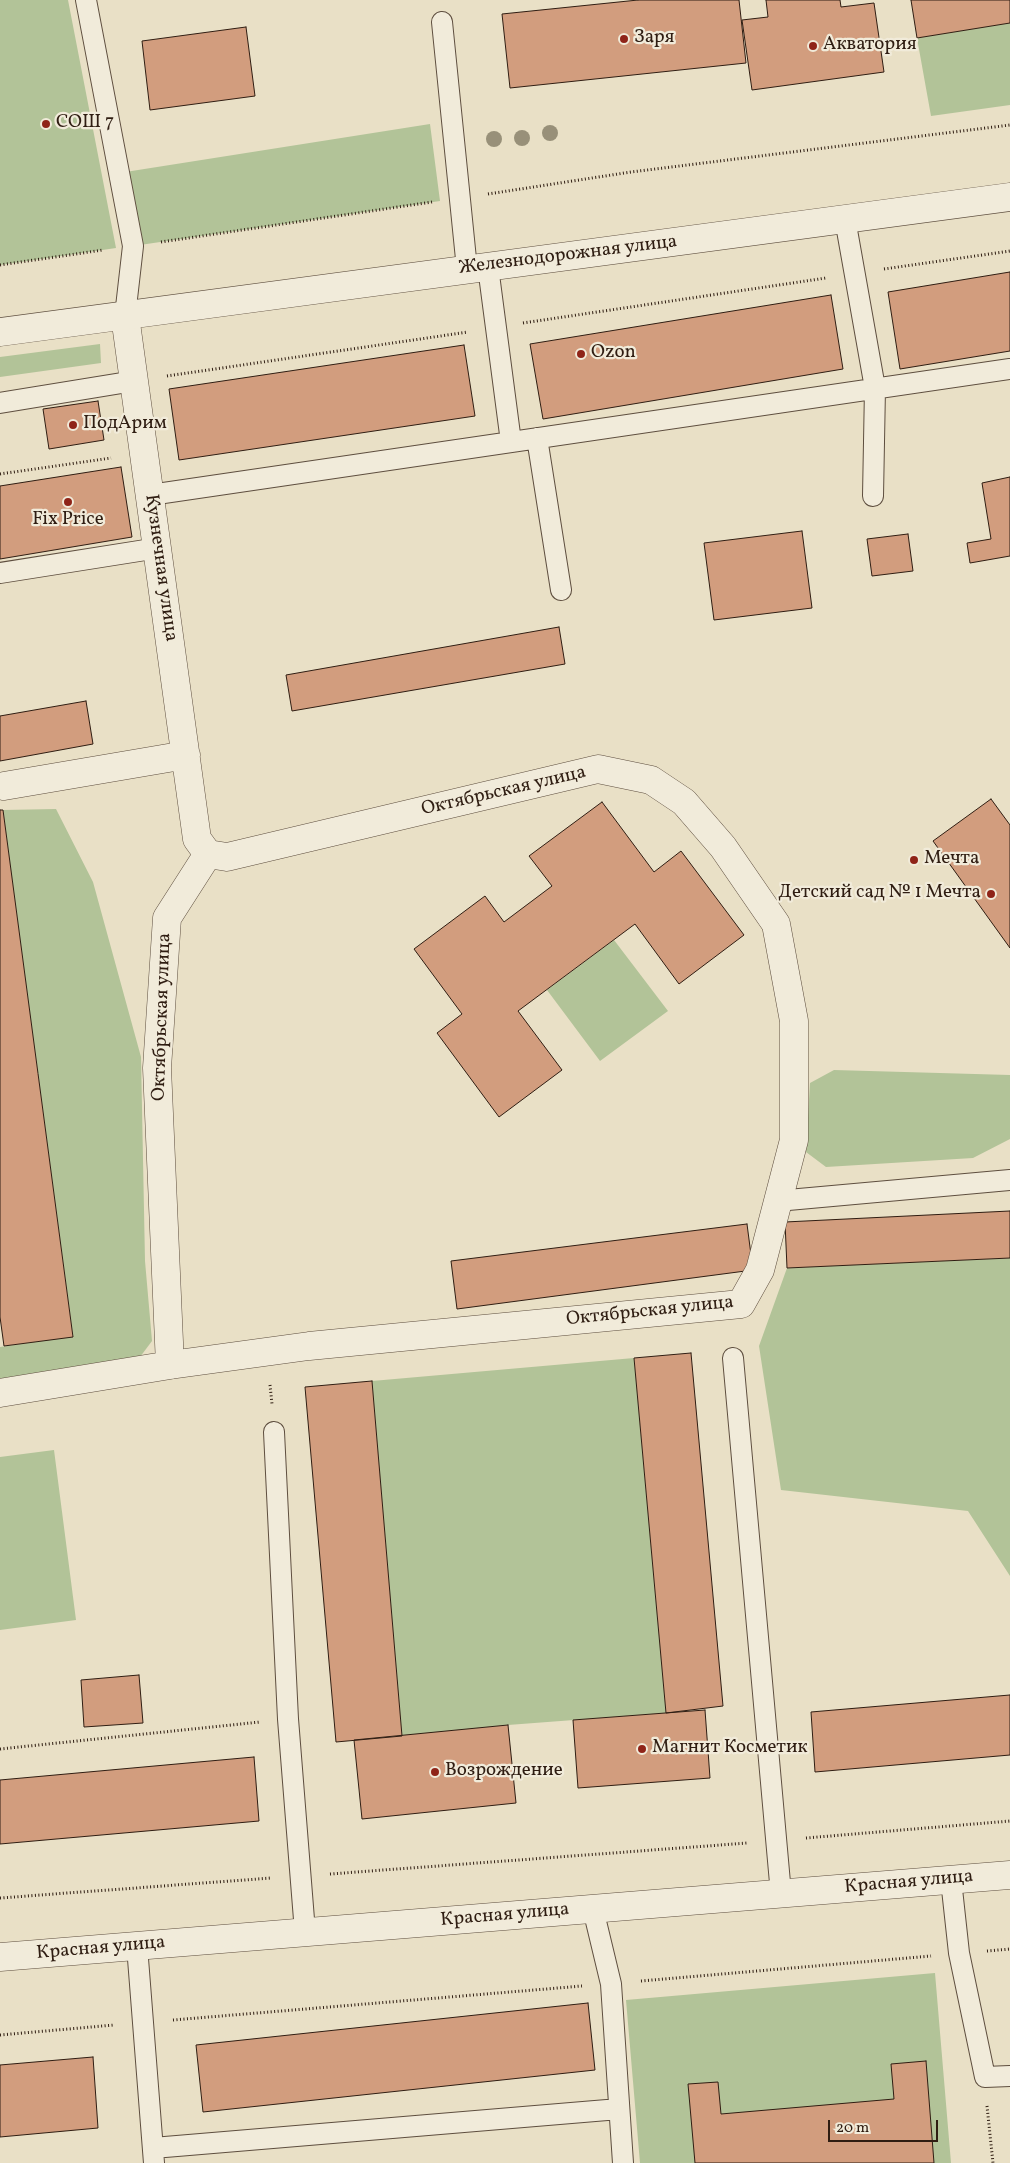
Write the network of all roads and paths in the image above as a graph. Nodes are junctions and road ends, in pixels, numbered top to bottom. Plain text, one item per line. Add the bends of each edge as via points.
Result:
1 (86, 0) edge
2 (442, 22) dead end
3 (1010, 125) edge
4 (460, 198) junction
5 (1010, 198) edge
6 (845, 219) junction
7 (133, 246) junction
8 (1010, 251) edge
9 (0, 265) edge
10 (478, 268) junction
11 (853, 274) junction
12 (126, 316) junction
13 (496, 327) junction
14 (0, 332) edge
15 (1010, 369) edge
16 (134, 381) junction
17 (876, 388) junction
18 (0, 403) edge
19 (537, 438) junction
20 (511, 442) junction
21 (145, 452) junction
22 (0, 474) edge
23 (150, 494) junction
24 (873, 496) dead end
25 (158, 548) junction
26 (0, 573) edge
27 (561, 590) dead end
28 (186, 754) junction
29 (4, 786) dead end
30 (208, 854) junction
31 (1010, 1180) edge
32 (778, 1201) junction
33 (266, 1352) junction
34 (733, 1358) dead end
35 (170, 1365) junction
36 (0, 1393) edge
37 (274, 1432) joint
38 (288, 1719) junction
39 (0, 1749) edge
40 (1010, 1821) edge
41 (776, 1840) junction
42 (1010, 1875) edge
43 (299, 1876) junction
44 (951, 1880) junction
45 (781, 1894) junction
46 (0, 1898) edge
47 (593, 1909) junction
48 (305, 1932) junction
49 (137, 1946) junction
50 (1010, 1949) edge
51 (959, 1953) junction
52 (0, 1957) edge
53 (611, 1984) junction
54 (144, 2023) junction
55 (0, 2035) edge
56 (1010, 2076) edge
57 (984, 2077) junction
58 (619, 2109) junction
59 (154, 2155) edge
60 (623, 2163) edge
61 (993, 2163) edge

1 - 7 lane
2 - 4 lane
3 - 4 path via 631,172
4 - 7 path
4 - 10 lane
5 - 6 street, Железнодорожная улица
6 - 10 street, Железнодорожная улица
6 - 11 lane
7 - 9 path
7 - 12 lane
8 - 11 path
10 - 12 street, Железнодорожная улица
10 - 13 lane
11 - 13 path
11 - 17 lane
12 - 14 street, Железнодорожная улица
12 - 16 street
13 - 16 path
13 - 20 lane
15 - 17 lane
16 - 18 lane
16 - 21 street, Кузнечная улица
17 - 19 lane
17 - 24 lane
19 - 20 lane
19 - 27 lane
20 - 23 lane
21 - 22 path
21 - 23 street, Кузнечная улица
23 - 25 street, Кузнечная улица
25 - 26 lane
25 - 28 street, Кузнечная улица
28 - 29 street
28 - 30 street, Кузнечная улица via 197,839
30 - 32 street, Октябрьская улица via 227,857 598,769 651,780 684,802 723,847 776,924 794,1021 794,1140
30 - 35 street, Октябрьская улица via 167,918 157,1068
31 - 32 lane
32 - 33 street, Октябрьская улица via 760,1270 741,1304
33 - 35 street, Октябрьская улица
33 - 37 path
34 - 41 lane
35 - 36 street, Октябрьская улица
37 - 38 lane
38 - 39 path
38 - 43 lane
40 - 41 path
41 - 43 path
41 - 45 lane
42 - 44 street, Красная улица
43 - 46 path
43 - 48 lane
44 - 45 street, Красная улица
44 - 51 lane
45 - 47 street, Красная улица
47 - 48 street, Красная улица
47 - 53 lane
48 - 49 street, Красная улица
49 - 52 street, Красная улица
49 - 54 lane
50 - 51 path
51 - 53 path
51 - 57 lane
53 - 54 path
53 - 58 lane
54 - 55 path
54 - 59 lane
56 - 57 lane
57 - 61 path
58 - 59 lane
58 - 60 lane

